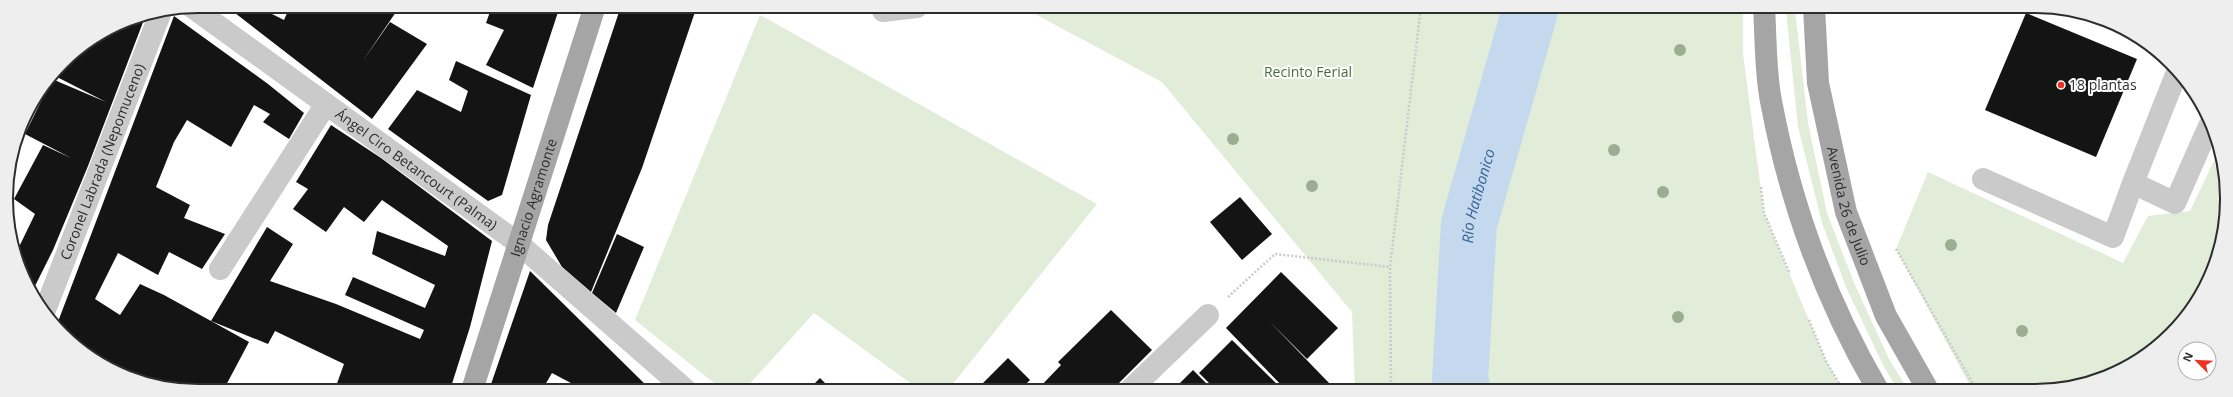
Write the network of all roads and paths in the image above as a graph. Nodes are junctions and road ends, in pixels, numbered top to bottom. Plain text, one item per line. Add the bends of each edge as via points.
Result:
1 (200, 13) edge
2 (593, 13) edge
3 (1420, 13) edge
4 (1764, 13) edge
5 (1814, 13) edge
6 (159, 18) edge
7 (2175, 77) edge
8 (326, 104) junction
9 (2207, 131) edge
10 (1983, 179) dead end
11 (2133, 183) junction
12 (518, 243) junction
13 (1896, 249) dead end
14 (1390, 266) junction
15 (220, 269) dead end
16 (47, 306) edge
17 (1208, 315) joint
18 (474, 384) edge
19 (679, 384) edge
20 (1136, 384) edge
21 (1391, 384) edge
22 (1875, 384) edge
23 (1925, 384) edge
24 (1974, 384) edge

1 - 8 street, Ángel Ciro Betancourt (Palma)
2 - 12 main road, Ignacio Agramonte
3 - 14 path
4 - 22 main road via 1771,100 1796,208 1835,310
5 - 23 main road, Avenida 26 de Julio via 1818,83 1846,212 1886,316
6 - 16 street, Coronel Labrada (Nepomuceno)
7 - 11 street
8 - 12 street, Ángel Ciro Betancourt (Palma)
8 - 15 street
9 - 11 street via 2175,203
10 - 11 street via 2113,237
12 - 18 main road, Ignacio Agramonte
12 - 19 street, Ángel Ciro Betancourt (Palma)
13 - 24 path
14 - 17 path via 1275,254
14 - 21 path
17 - 20 street

